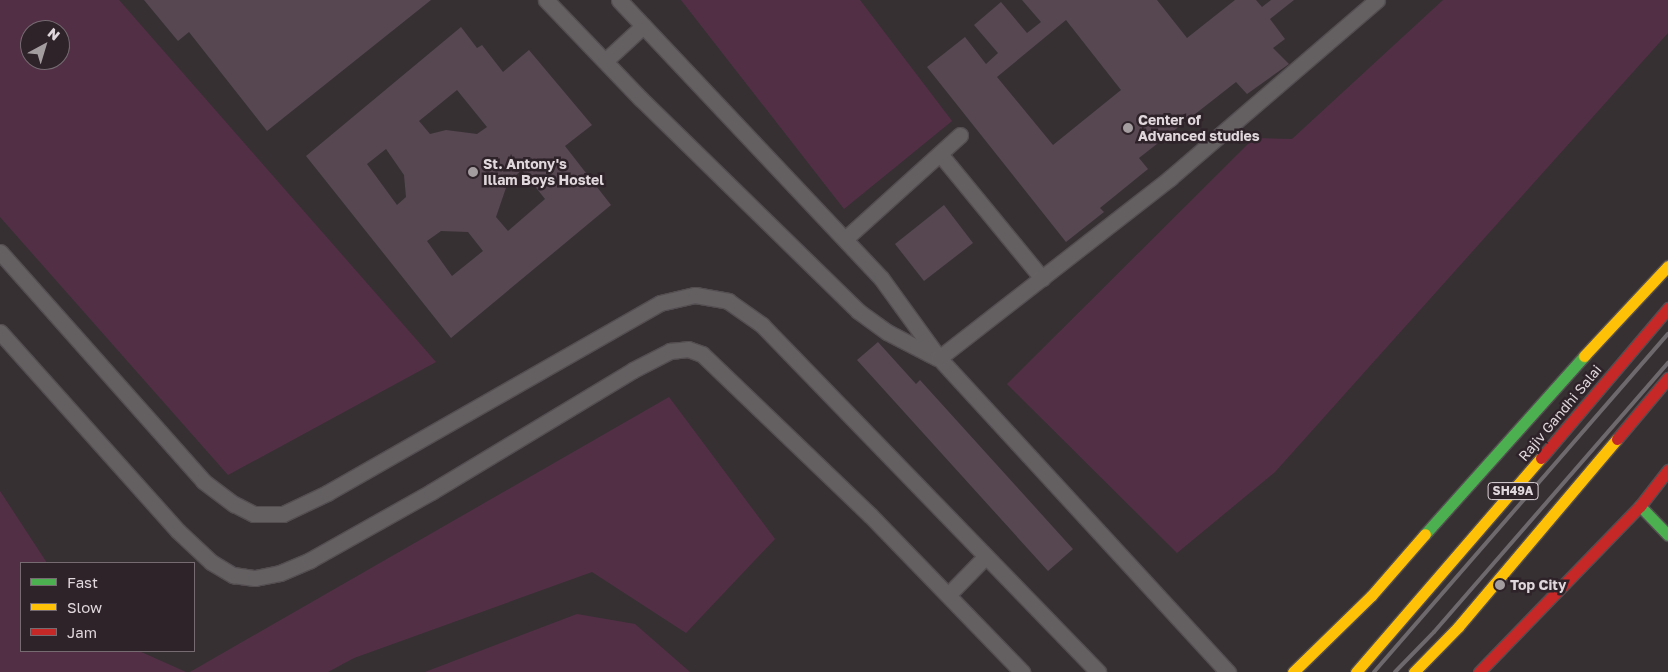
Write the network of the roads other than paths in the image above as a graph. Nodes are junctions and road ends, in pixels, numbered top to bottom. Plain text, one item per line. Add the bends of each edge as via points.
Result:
1 (546, 0) edge
2 (619, 0) edge
3 (1377, 0) edge
4 (643, 26) junction
5 (605, 61) junction
6 (960, 135) dead end
7 (940, 154) junction
8 (845, 239) junction
9 (0, 252) edge
10 (1668, 266) edge
11 (1042, 278) junction
12 (1668, 308) edge
13 (0, 332) edge
14 (939, 358) junction
15 (1668, 378) edge
16 (1668, 470) edge
17 (1640, 506) junction
18 (1668, 535) edge
19 (986, 556) junction
20 (948, 595) junction
21 (1022, 672) edge
22 (1098, 672) edge
23 (1228, 672) edge
24 (1293, 672) edge
25 (1356, 672) edge
26 (1414, 672) edge
27 (1479, 672) edge

1 - 5 lane
2 - 4 lane
3 - 11 lane via 1170,178
4 - 5 lane
4 - 8 lane
5 - 14 lane via 858,312 888,332
6 - 7 lane
7 - 8 lane
7 - 11 lane
8 - 14 lane via 904,306
9 - 19 lane via 203,481 254,514 283,514 327,493 620,324 660,303 695,295 728,301 762,325
10 - 24 street via 1512,434 1371,596
11 - 14 lane
12 - 25 street, Rajiv Gandhi Salai / SH49A via 1425,596
13 - 20 lane via 178,530 211,562 233,575 263,577 310,560 431,492 633,370 670,351 688,349 702,354 870,515
14 - 23 lane
15 - 26 street, SH49A via 1458,627
16 - 17 street
17 - 18 street
17 - 27 street
19 - 20 lane
19 - 22 lane
20 - 21 lane

